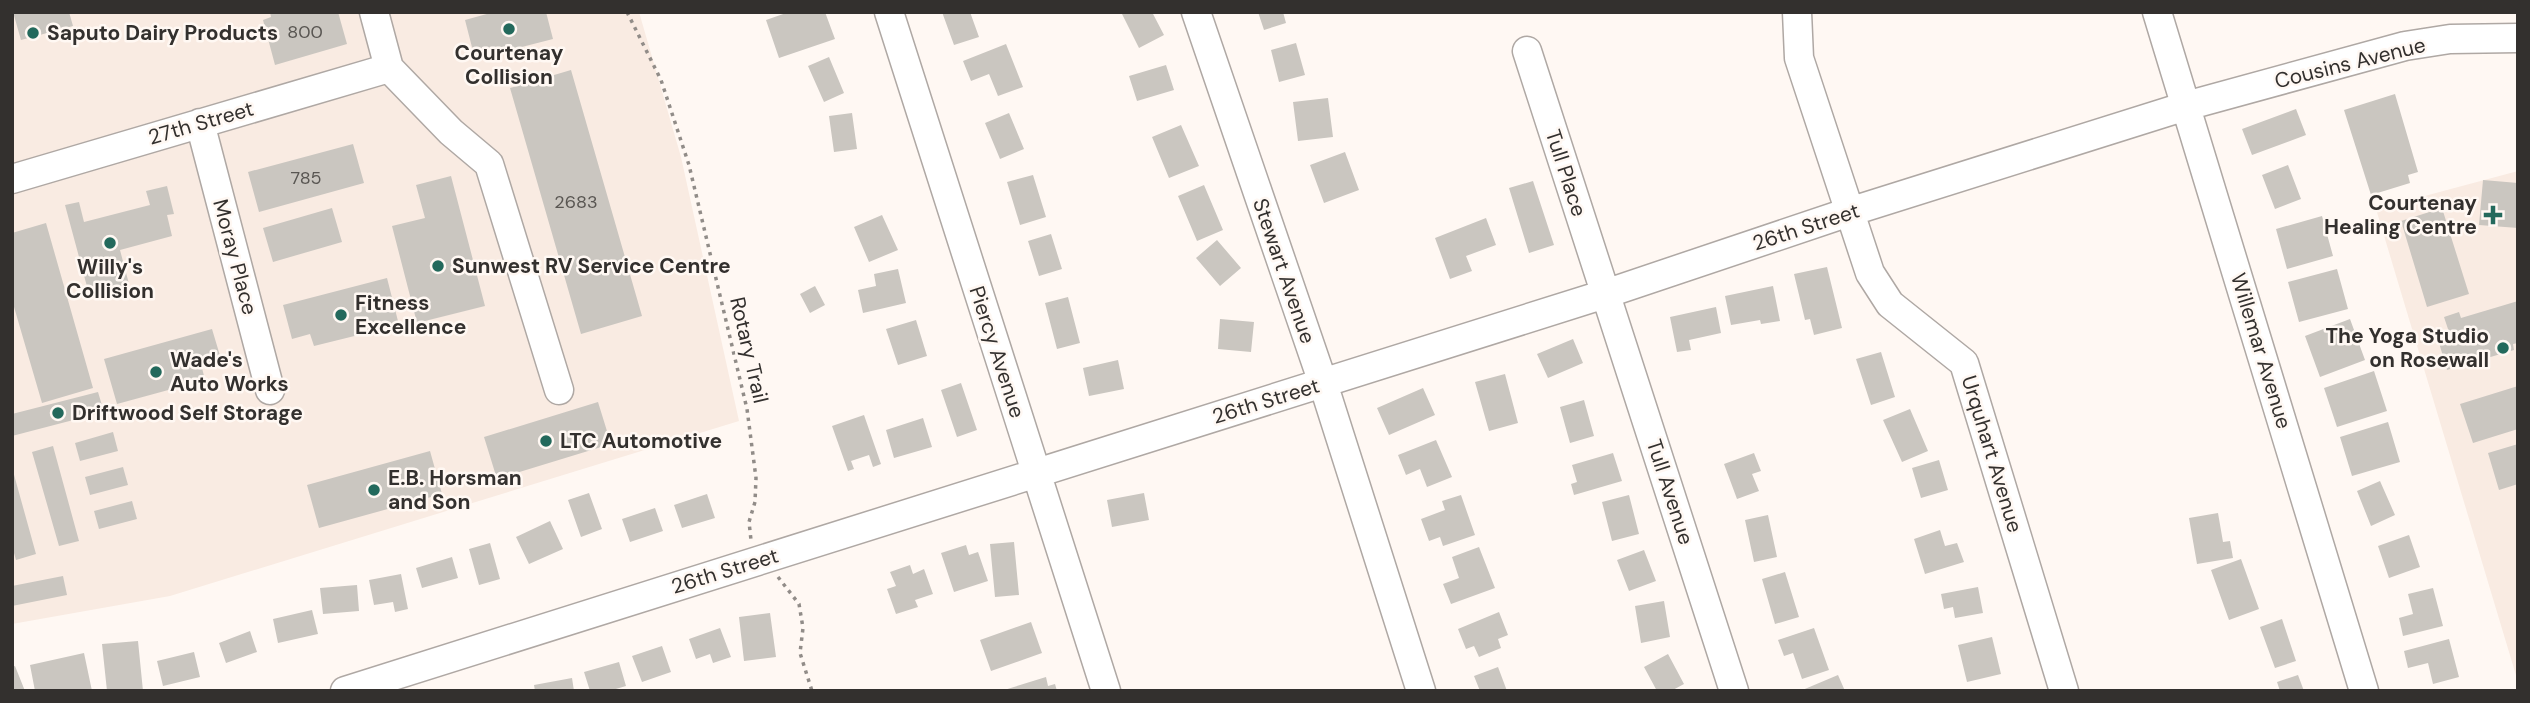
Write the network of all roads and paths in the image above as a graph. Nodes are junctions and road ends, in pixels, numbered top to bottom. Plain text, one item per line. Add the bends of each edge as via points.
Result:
1 (374, 12) edge
2 (627, 12) edge
3 (889, 12) edge
4 (1196, 12) edge
5 (1797, 12) edge
6 (2157, 12) edge
7 (2518, 38) edge
8 (1527, 51) dead end
9 (389, 68) junction
10 (2186, 106) junction
11 (200, 123) junction
12 (12, 179) edge
13 (1849, 212) junction
14 (1605, 294) junction
15 (1323, 383) junction
16 (270, 390) dead end
17 (559, 390) dead end
18 (1036, 473) junction
19 (760, 559) junction
20 (345, 691) edge
21 (812, 691) edge
22 (1106, 691) edge
23 (1421, 691) edge
24 (1734, 691) edge
25 (2064, 691) edge
26 (2364, 691) edge

1 - 9 street
2 - 19 path, Rotary Trail via 661,80 689,165 747,409 755,478 750,539
3 - 18 street, Piercy Avenue
4 - 15 street, Stewart Avenue
5 - 13 street, Urquhart Avenue via 1799,58
6 - 10 street, Willemar Avenue
7 - 10 street, Cousins Avenue via 2450,39 2405,46
8 - 14 street, Tull Place
9 - 11 street, 27th Street
9 - 17 street via 489,164
10 - 13 street, 26th Street
10 - 26 street, Willemar Avenue
11 - 12 street, 27th Street
11 - 16 street, Moray Place
13 - 14 street, 26th Street
13 - 25 street, Urquhart Avenue via 1870,273 1890,304 1964,363
14 - 15 street, 26th Street
14 - 24 street, Tull Avenue
15 - 18 street, 26th Street
15 - 23 street, Stewart Avenue
18 - 19 street, 26th Street
18 - 22 street, Piercy Avenue
19 - 20 street, 26th Street
19 - 21 path, Rotary Trail via 799,604 803,628 800,653

